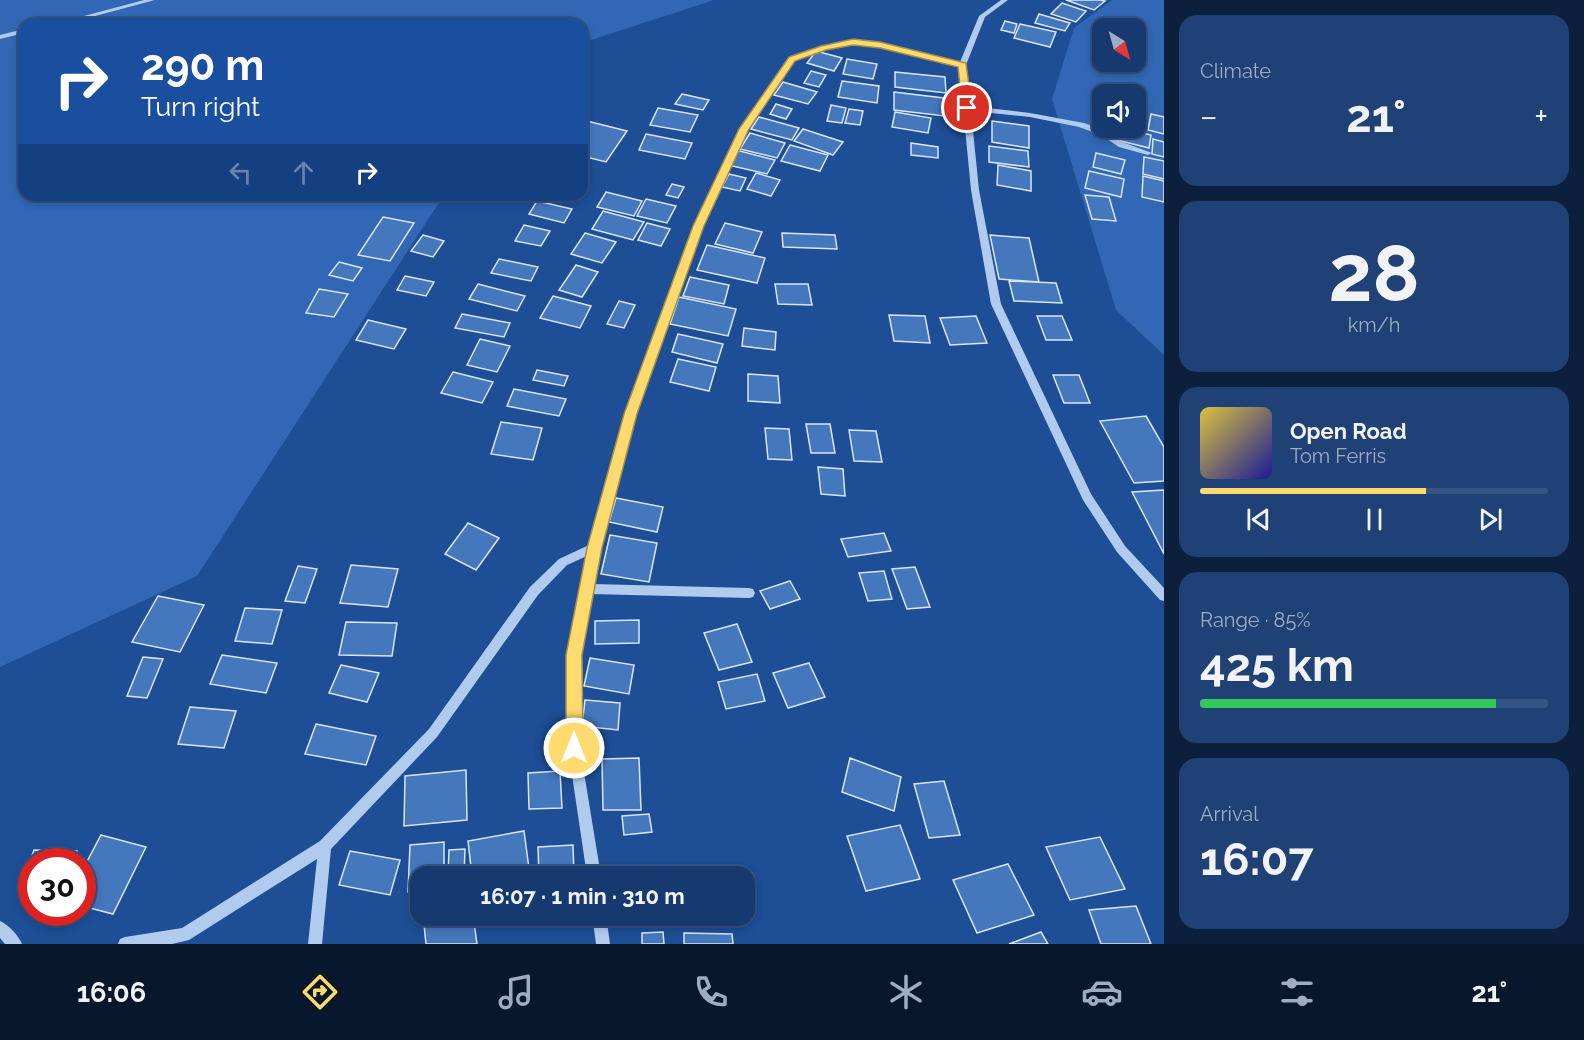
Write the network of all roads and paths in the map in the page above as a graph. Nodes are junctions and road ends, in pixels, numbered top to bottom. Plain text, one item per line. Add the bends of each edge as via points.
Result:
1 (152, 0) edge
2 (1005, 0) edge
3 (81, 18) edge
4 (18, 32) edge
5 (0, 37) edge
6 (962, 65) junction
7 (967, 108) junction
8 (1149, 153) dead end
9 (594, 548) junction
10 (586, 589) junction
11 (1162, 591) edge
12 (749, 593) dead end
13 (325, 846) junction
14 (592, 866) edge
15 (601, 926) edge
16 (0, 928) edge
17 (15, 944) edge
18 (125, 944) edge
19 (315, 944) edge
20 (603, 944) edge

1 - 3 street
2 - 6 street via 982,16
4 - 5 street
6 - 7 street
6 - 9 street via 853,42 792,59 744,129 698,226 631,414
7 - 8 street via 1081,125
7 - 11 street via 975,190 996,303 1087,497 1121,549
9 - 10 street
9 - 13 street via 563,562 534,591 433,733
10 - 12 street
10 - 14 street via 574,655 574,748
13 - 18 street via 184,935
13 - 19 street
15 - 20 street
16 - 17 street

